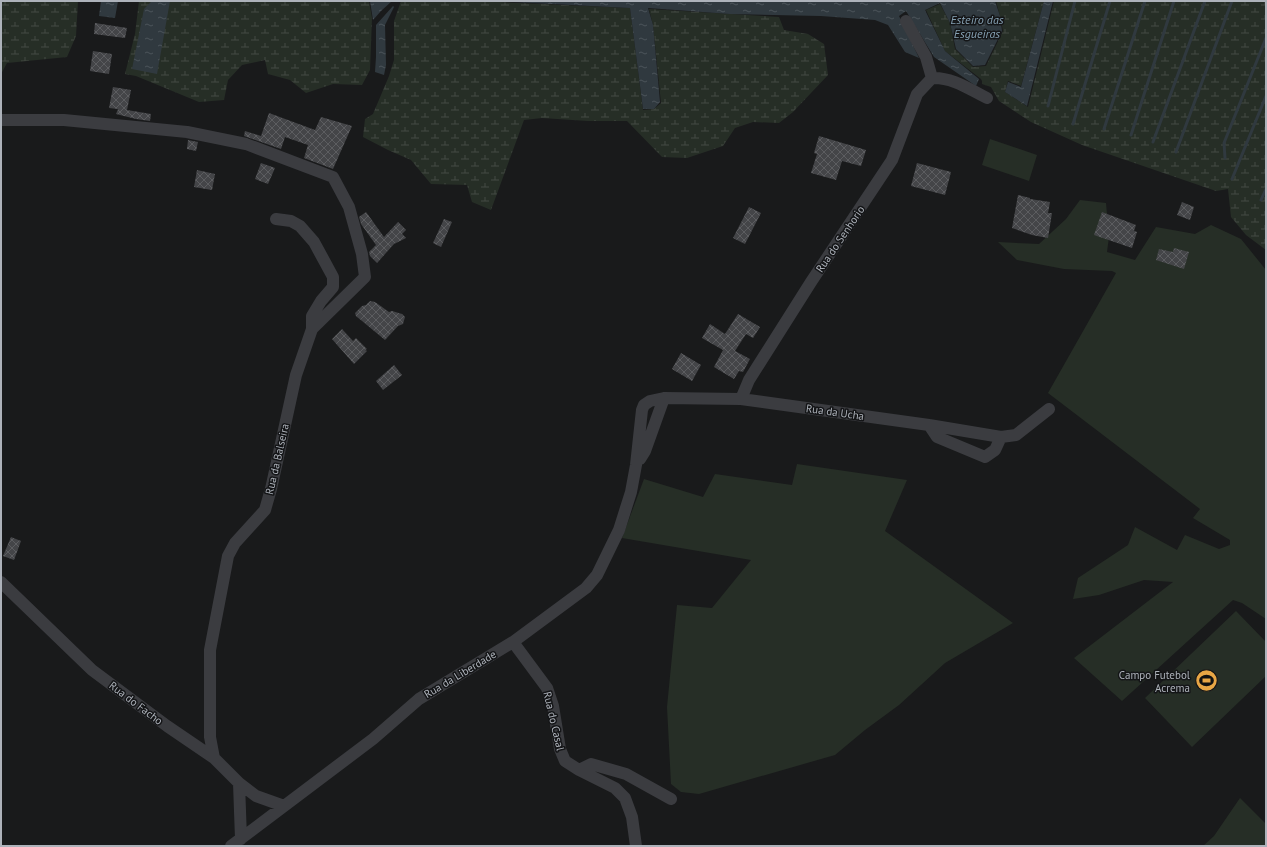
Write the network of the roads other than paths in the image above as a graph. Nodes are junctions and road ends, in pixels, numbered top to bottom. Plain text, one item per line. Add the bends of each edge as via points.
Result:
1 (906, 21) dead end
2 (932, 78) junction
3 (986, 98) dead end
4 (1, 120) edge
5 (276, 219) dead end
6 (312, 329) junction
7 (664, 398) junction
8 (741, 399) junction
9 (1048, 409) dead end
10 (929, 425) junction
11 (1001, 437) junction
12 (636, 465) junction
13 (1, 582) edge
14 (513, 642) junction
15 (214, 758) junction
16 (579, 770) junction
17 (239, 783) junction
18 (671, 799) dead end
19 (284, 806) junction
20 (236, 843) edge
21 (636, 846) edge

1 - 2 street via 926,57
2 - 3 street via 950,79
2 - 8 street, Rua do Senhorio via 918,94 892,160 749,380
4 - 6 street, Rua da Balseira via 64,120 187,132 246,144 333,177 349,207 362,254 365,278
5 - 6 street via 291,221 300,226 314,242 333,277 332,287 312,316
6 - 15 street, Rua da Balseira via 296,375 265,510 235,543 228,556 210,650 210,737
7 - 8 street, Rua da Liberdade
7 - 12 street, Rua da Liberdade via 645,451
7 - 12 street, Rua da Liberdade via 644,405
8 - 10 street, Rua da Ucha
9 - 11 street, Rua da Ucha via 1016,436
10 - 11 street, Rua da Ucha
10 - 11 street via 937,437 985,457 995,450
12 - 14 street, Rua da Liberdade via 619,530 596,575 586,588
13 - 15 street, Rua do Facho via 92,670
14 - 16 street, Rua do Casal via 547,688 553,706 560,750 565,761
14 - 19 street, Rua da Liberdade via 419,699 373,739
15 - 17 street, Rua do Facho
16 - 18 street via 591,764 626,774
16 - 21 street, Rua do Casal via 615,788 625,798 632,817
17 - 19 street, Rua do Facho via 256,796
17 - 20 street
19 - 20 street, Rua da Liberdade

